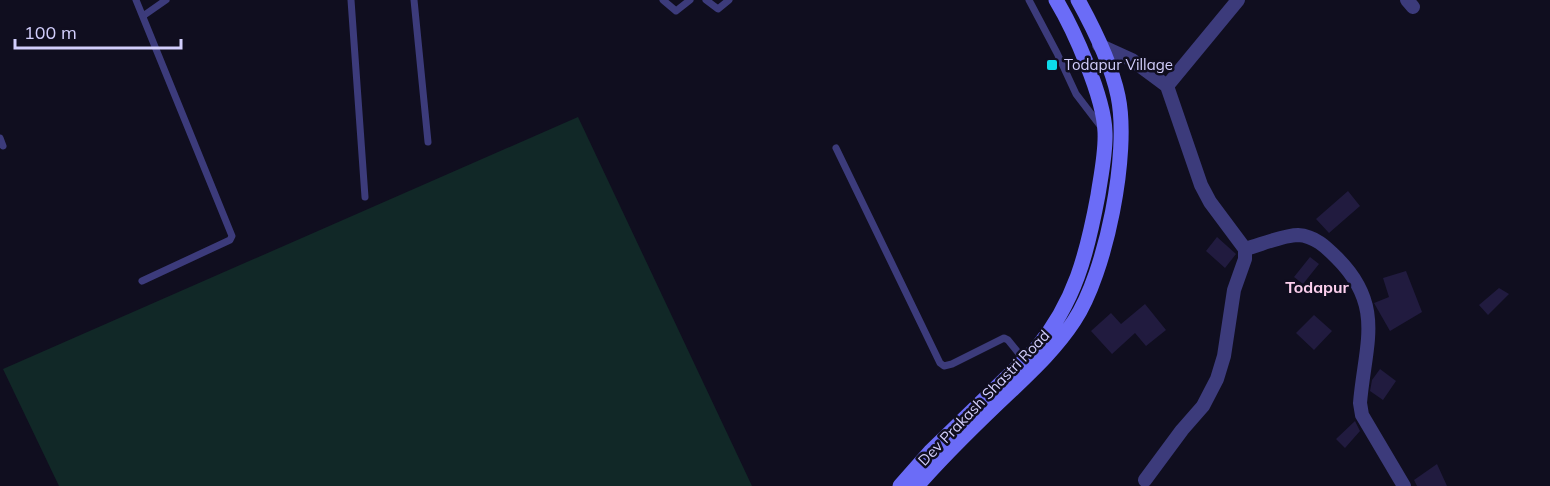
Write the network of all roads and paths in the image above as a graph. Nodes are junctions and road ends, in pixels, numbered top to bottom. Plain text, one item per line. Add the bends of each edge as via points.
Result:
1 (136, 0) edge
2 (166, 0) edge
3 (351, 0) edge
4 (414, 0) edge
5 (663, 0) edge
6 (690, 0) edge
7 (706, 0) edge
8 (729, 0) edge
9 (1029, 0) edge
10 (1056, 0) edge
11 (1078, 0) edge
12 (1238, 0) edge
13 (143, 16) junction
14 (1098, 41) junction
15 (1078, 44) junction
16 (1167, 86) junction
17 (1105, 132) junction
18 (0, 138) edge
19 (428, 142) dead end
20 (3, 146) dead end
21 (836, 148) dead end
22 (365, 197) dead end
23 (1245, 249) junction
24 (142, 281) dead end
25 (1025, 361) junction
26 (1145, 480) dead end
27 (900, 486) edge
28 (918, 486) edge
29 (1404, 486) edge

1 - 13 lane
2 - 13 lane
3 - 22 lane
4 - 19 lane
5 - 6 lane via 676,11
7 - 8 lane via 718,9
9 - 17 lane via 1076,94
10 - 15 street, Dev Prakash Shastri Road
11 - 14 street, Dev Prakash Shastri Road
12 - 16 street
13 - 24 lane via 232,236
14 - 15 street
14 - 16 street
14 - 28 street, Dev Prakash Shastri Road via 1116,84 1121,150 1113,205 1088,294 1055,346
15 - 17 street, Dev Prakash Shastri Road via 1100,105
16 - 23 street via 1201,185
17 - 25 street, Dev Prakash Shastri Road via 1094,216 1080,272 1063,312
18 - 20 lane
21 - 25 lane via 940,363 952,364 1004,338
23 - 26 street via 1217,379 1203,406
23 - 29 street via 1297,235 1310,237 1322,243 1347,268 1364,297 1370,321 1361,389 1362,415
25 - 27 street, Dev Prakash Shastri Road

